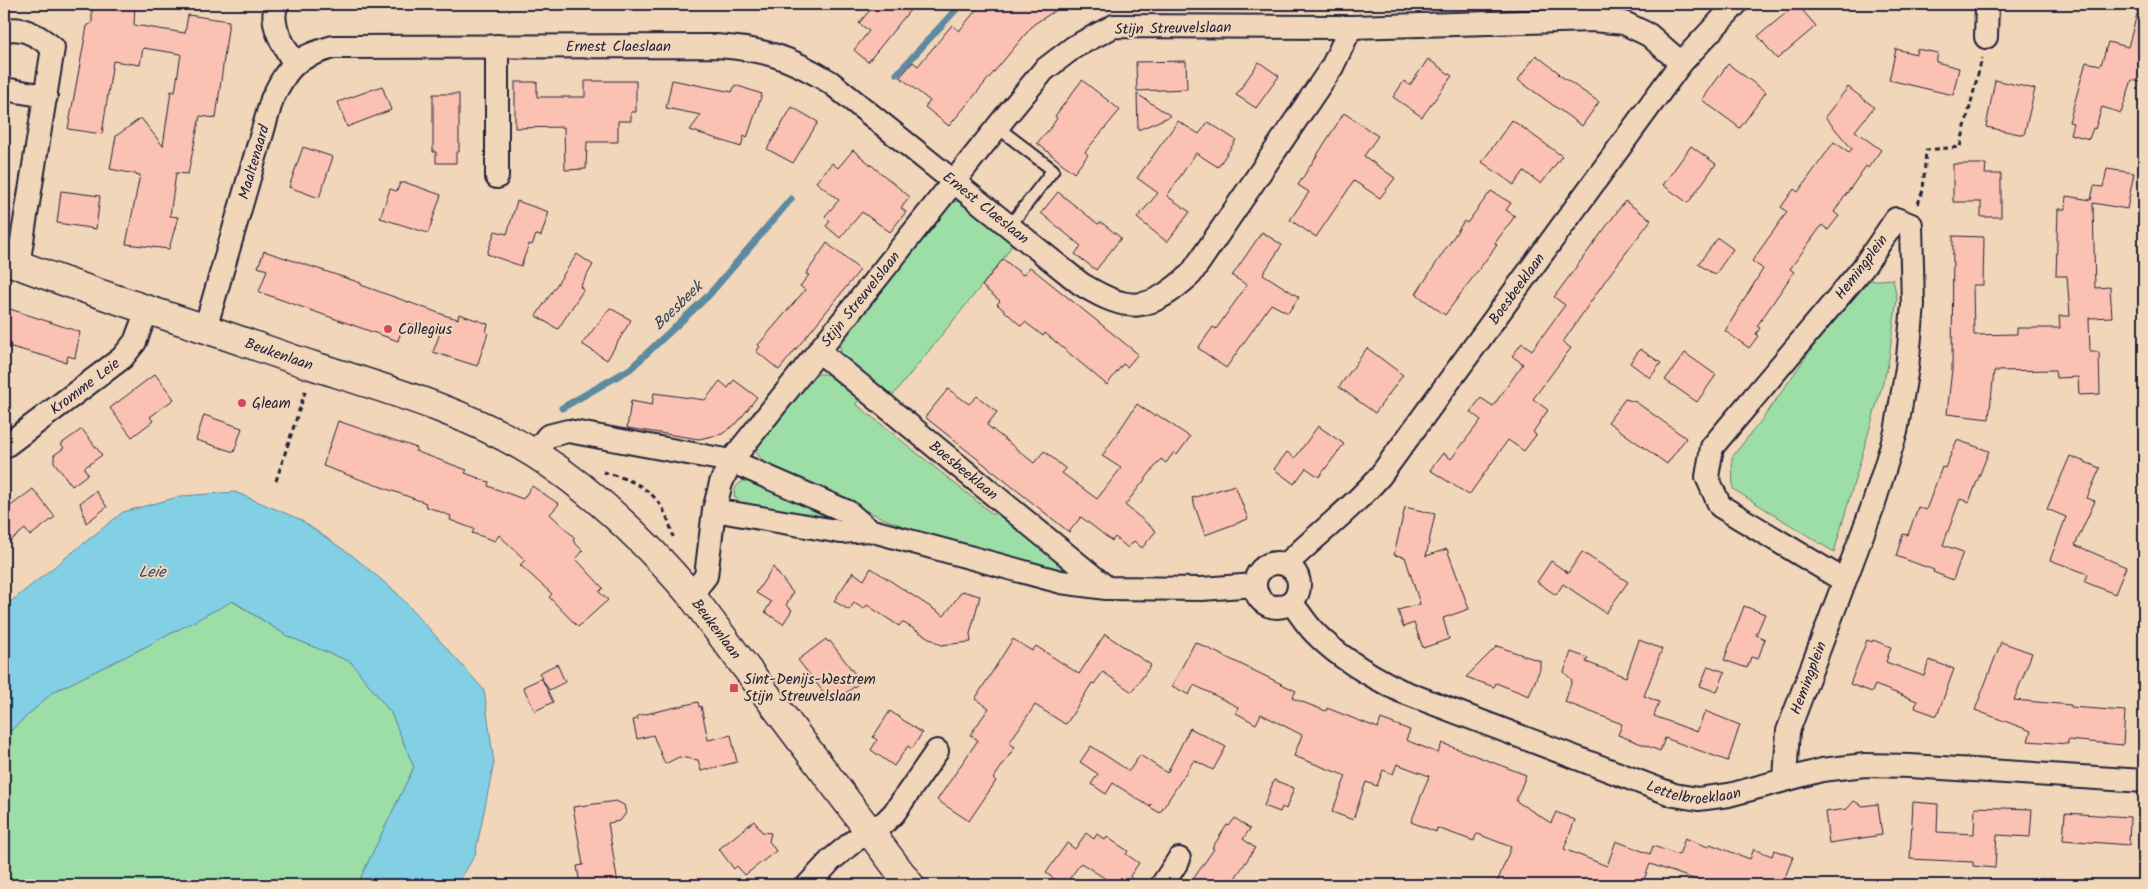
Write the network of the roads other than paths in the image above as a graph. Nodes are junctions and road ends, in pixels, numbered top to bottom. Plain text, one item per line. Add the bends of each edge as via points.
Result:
1 (277, 4) edge
2 (1736, 4) edge
3 (1987, 4) edge
4 (1351, 27) junction
5 (4, 31) edge
6 (1986, 38) road end
7 (496, 46) junction
8 (294, 63) junction
9 (1681, 63) junction
10 (4, 89) edge
11 (46, 96) junction
12 (997, 127) junction
13 (496, 177) dead end
14 (953, 182) junction
15 (1009, 227) junction
16 (11, 262) edge
17 (147, 310) junction
18 (205, 328) junction
19 (820, 352) junction
20 (4, 446) edge
21 (534, 454) junction
22 (731, 461) junction
23 (714, 510) junction
24 (870, 530) junction
25 (1286, 564) junction
26 (1843, 580) junction
27 (1255, 586) junction
28 (1107, 588) junction
29 (691, 595) junction
30 (1291, 602) junction
31 (937, 751) dead end
32 (1785, 779) junction
33 (2144, 781) edge
34 (869, 831) junction
35 (1179, 859) dead end
36 (808, 885) edge
37 (910, 885) edge
38 (1162, 885) edge

1 - 8 street via 275,27
2 - 9 street, Boesbeeklaan
3 - 6 street
4 - 9 street, Stijn Streuvelslaan via 1593,20 1624,23 1649,35
4 - 12 street, Stijn Streuvelslaan via 1114,26 1074,46 1044,70
4 - 15 street, Ernest Claeslaan via 1332,68 1191,274 1170,293 1147,303 1125,305 1104,298 1081,284
5 - 11 street, Beukenlaan via 10,29 39,36 53,48
7 - 8 street, Ernest Claeslaan via 333,47
7 - 13 street
7 - 14 street, Ernest Claeslaan via 716,46 776,54 801,64 830,82
8 - 18 street, Maaltenaard via 272,99
9 - 25 street, Boesbeeklaan via 1380,476 1349,509
10 - 11 street
11 - 16 street, Beukenlaan
12 - 14 street, Stijn Streuvelslaan
12 - 15 lane via 1053,170
14 - 15 street, Ernest Claeslaan
14 - 19 street, Stijn Streuvelslaan
16 - 17 street, Beukenlaan
17 - 18 street, Beukenlaan
17 - 20 street, Kromme Leie via 135,342 122,358
18 - 21 street, Beukenlaan via 480,423
19 - 22 street, Stijn Streuvelslaan
19 - 28 street, Boesbeeklaan
21 - 22 street via 548,436 568,431
21 - 29 street, Beukenlaan via 595,497 656,553
22 - 23 street
22 - 24 street via 848,512
23 - 24 street via 841,532
23 - 29 street via 706,576
24 - 28 street via 1061,582
25 - 27 street via 1265,566 1256,578
25 - 30 street via 1294,570 1300,587
26 - 26 street, Hemingplein via 1896,432 1908,368 1913,305 1910,225 1896,219 1862,269 1712,447 1708,469 1707,477 1720,506
26 - 32 street, Hemingplein via 1788,731
27 - 28 street
27 - 30 street via 1257,594 1268,605 1276,607
29 - 34 street, Beukenlaan
30 - 32 street, Lettelbroeklaan via 1315,633 1376,679 1674,795 1698,799 1729,795
31 - 34 street via 894,813
32 - 33 street, Lettelbroeklaan via 1865,765
34 - 36 street via 831,860
34 - 37 street, Beukenlaan
35 - 38 street

